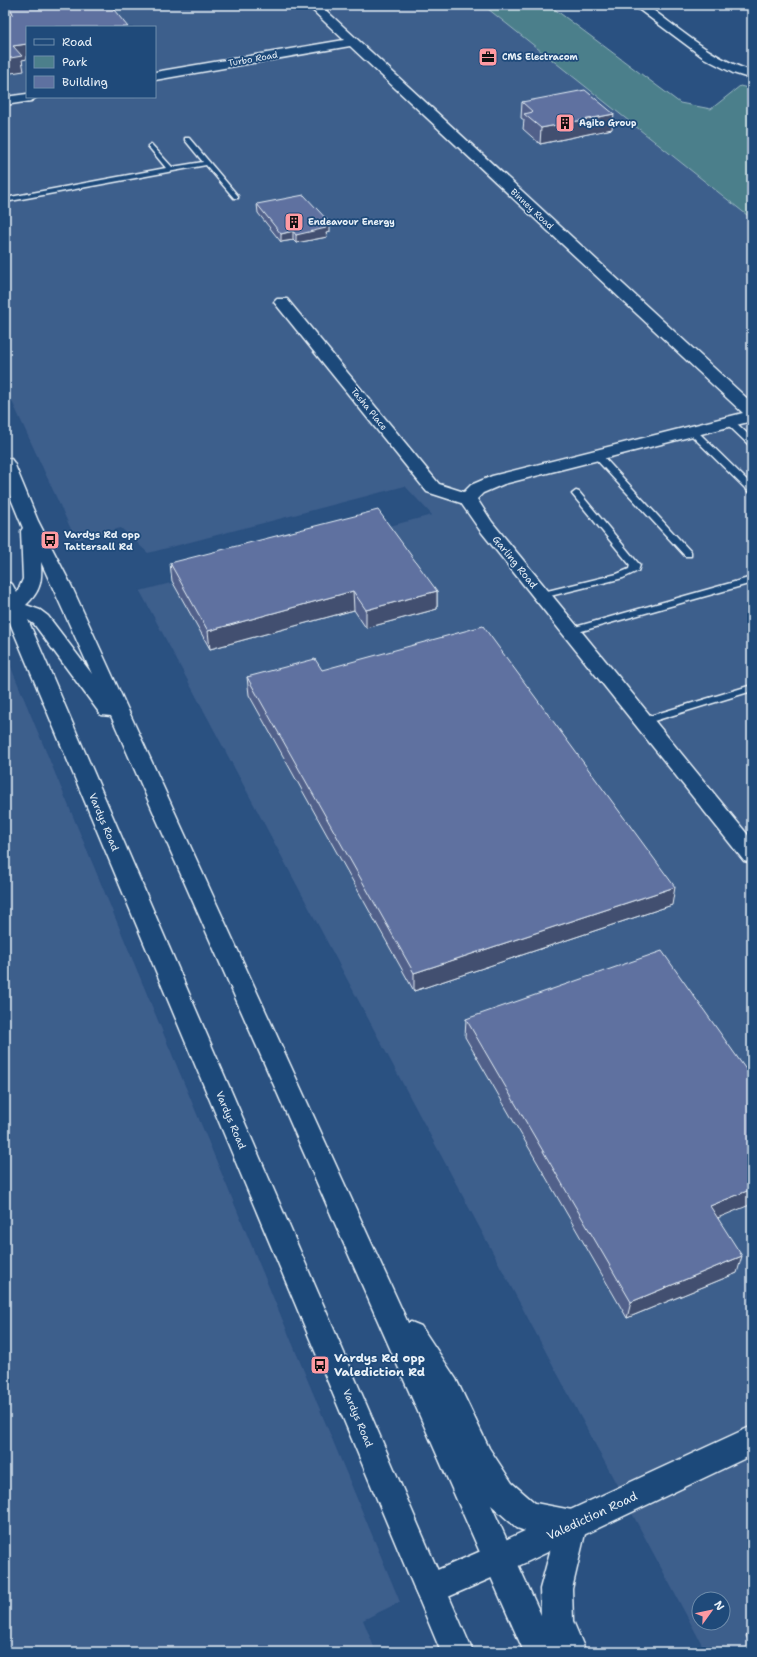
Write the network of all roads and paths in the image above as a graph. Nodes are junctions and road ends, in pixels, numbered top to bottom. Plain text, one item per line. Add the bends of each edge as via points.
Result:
1 (313, 5) edge
2 (639, 5) edge
3 (352, 42) junction
4 (752, 75) edge
5 (156, 76) edge
6 (26, 98) edge
7 (5, 101) edge
8 (187, 139) dead end
9 (151, 146) dead end
10 (207, 163) junction
11 (170, 169) junction
12 (236, 197) dead end
13 (5, 200) edge
14 (282, 302) dead end
15 (752, 412) edge
16 (752, 416) edge
17 (730, 422) junction
18 (692, 431) junction
19 (752, 443) edge
20 (597, 455) junction
21 (5, 463) edge
22 (752, 490) edge
23 (576, 494) dead end
24 (468, 499) junction
25 (29, 521) junction
26 (688, 554) dead end
27 (752, 580) edge
28 (542, 595) junction
29 (7, 604) edge
30 (571, 631) junction
31 (752, 688) edge
32 (644, 721) junction
33 (134, 746) junction
34 (752, 854) edge
35 (370, 1272) junction
36 (752, 1440) edge
37 (572, 1525) junction
38 (499, 1559) junction
39 (430, 1589) junction
40 (456, 1652) edge
41 (541, 1652) edge
42 (570, 1652) edge

1 - 3 street, Binney Road
2 - 4 street via 717,61
3 - 5 street, Turbo Road
3 - 15 street, Binney Road
6 - 7 street
8 - 10 lane
9 - 11 lane
10 - 11 lane
10 - 12 lane
11 - 13 lane
14 - 24 street, Tasha Place via 433,488
16 - 17 street
17 - 18 street
17 - 19 lane
18 - 20 street
18 - 22 lane
20 - 24 street via 498,480 477,489
20 - 26 lane
21 - 25 street
23 - 28 lane via 635,565 633,571
24 - 28 street, Garling Road via 485,525
25 - 29 street via 32,579 28,593
25 - 33 street via 62,585
27 - 30 lane
28 - 30 street, Garling Road
29 - 33 street via 33,614 41,620
29 - 39 street, Vardys Road
30 - 32 street, Garling Road
31 - 32 lane
32 - 34 street, Garling Road
33 - 35 street
35 - 37 street via 446,1389 478,1458 501,1494 528,1517
35 - 38 street
36 - 37 street, Valediction Road
37 - 38 street, Valediction Road
37 - 42 street via 556,1589 557,1621
38 - 39 street, Valediction Road
38 - 41 street
39 - 40 street, Vardys Road

